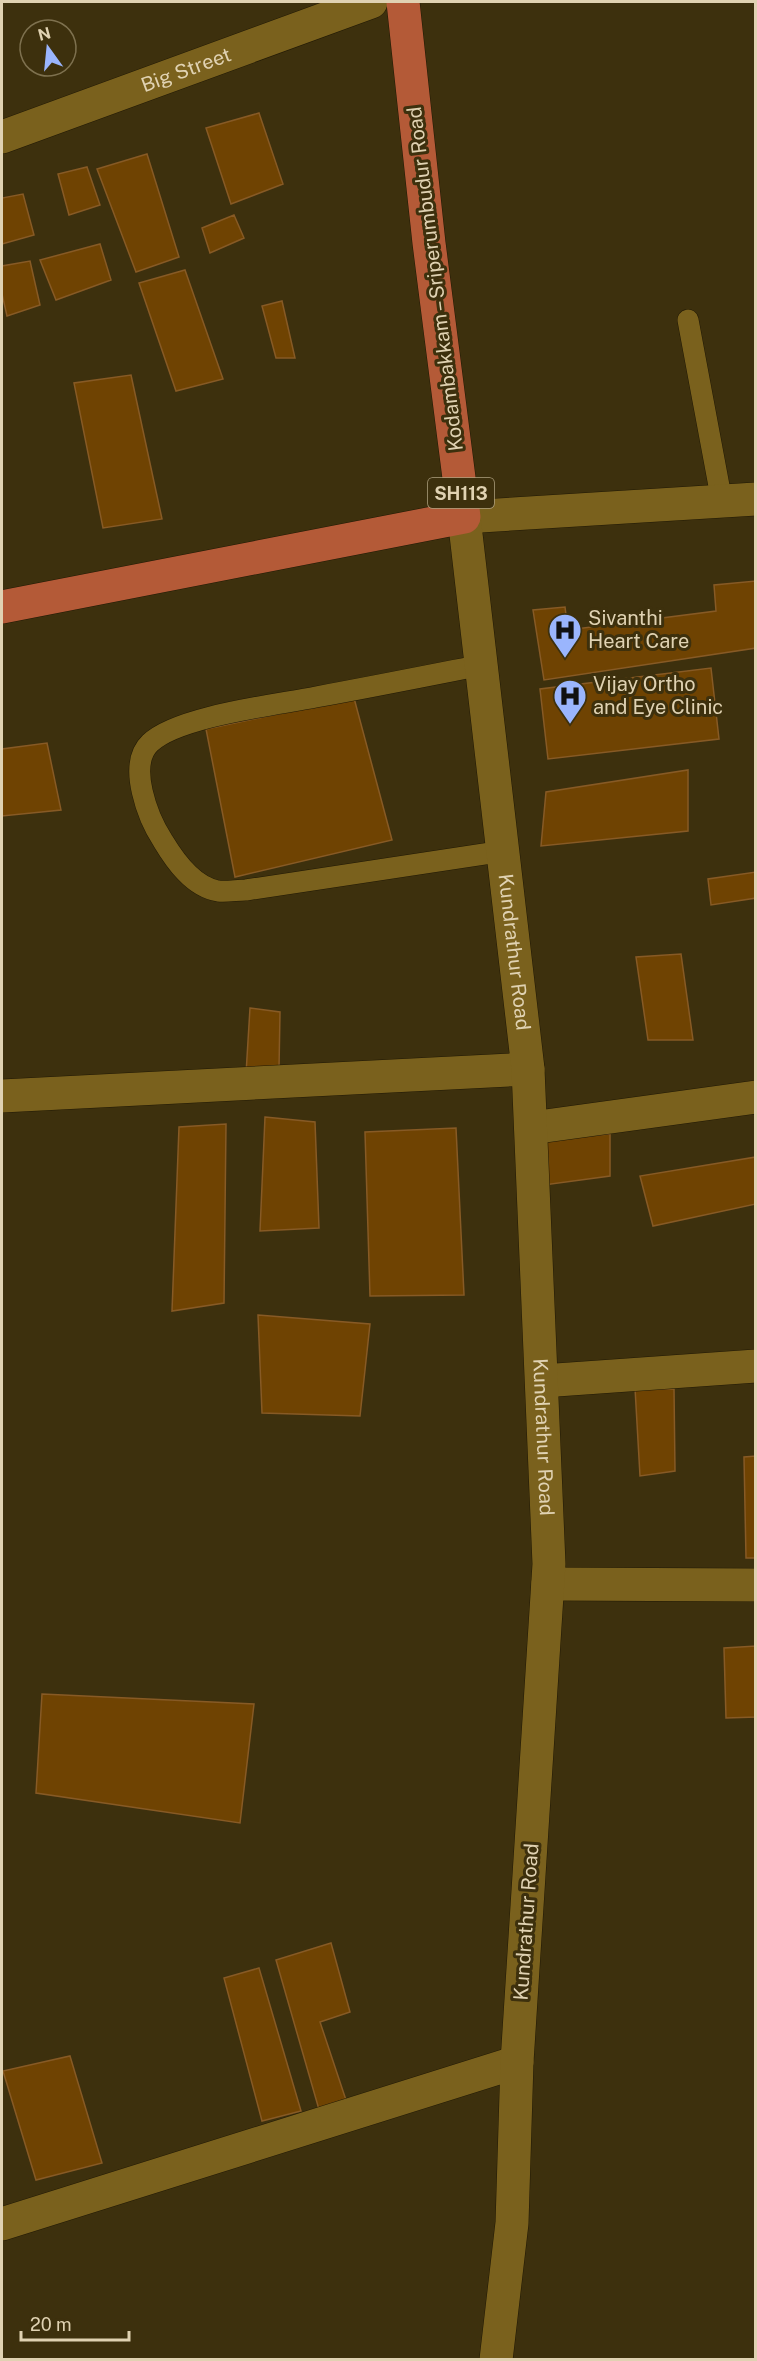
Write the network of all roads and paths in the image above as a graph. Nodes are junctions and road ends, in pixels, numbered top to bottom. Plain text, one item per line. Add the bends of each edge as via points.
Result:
1 (371, 2) edge
2 (403, 2) edge
3 (2, 137) edge
4 (688, 320) dead end
5 (756, 500) edge
6 (722, 502) junction
7 (465, 517) junction
8 (2, 607) edge
9 (482, 665) junction
10 (504, 851) junction
11 (528, 1069) junction
12 (2, 1096) edge
13 (756, 1097) edge
14 (531, 1128) junction
15 (756, 1366) edge
16 (542, 1381) junction
17 (548, 1584) junction
18 (756, 1585) edge
19 (517, 2062) junction
20 (2, 2224) edge
21 (496, 2360) edge

1 - 3 street, Big Street
2 - 7 main road, Kodambakkam – Sriperumbudur Road / SH113
4 - 6 lane
5 - 6 street
6 - 7 street
7 - 8 main road, SH113
7 - 9 street, Kundrathur Road
9 - 10 street, Kundrathur Road
9 - 10 lane via 219,716 171,730 149,743 140,760 141,789 171,854 198,883 218,891
10 - 11 street, Kundrathur Road
11 - 12 street
11 - 14 street, Kundrathur Road
13 - 14 street
14 - 16 street, Kundrathur Road
15 - 16 street
16 - 17 street, Kundrathur Road
17 - 18 street
17 - 19 street, Kundrathur Road
19 - 20 street
19 - 21 street, Kundrathur Road via 512,2223

